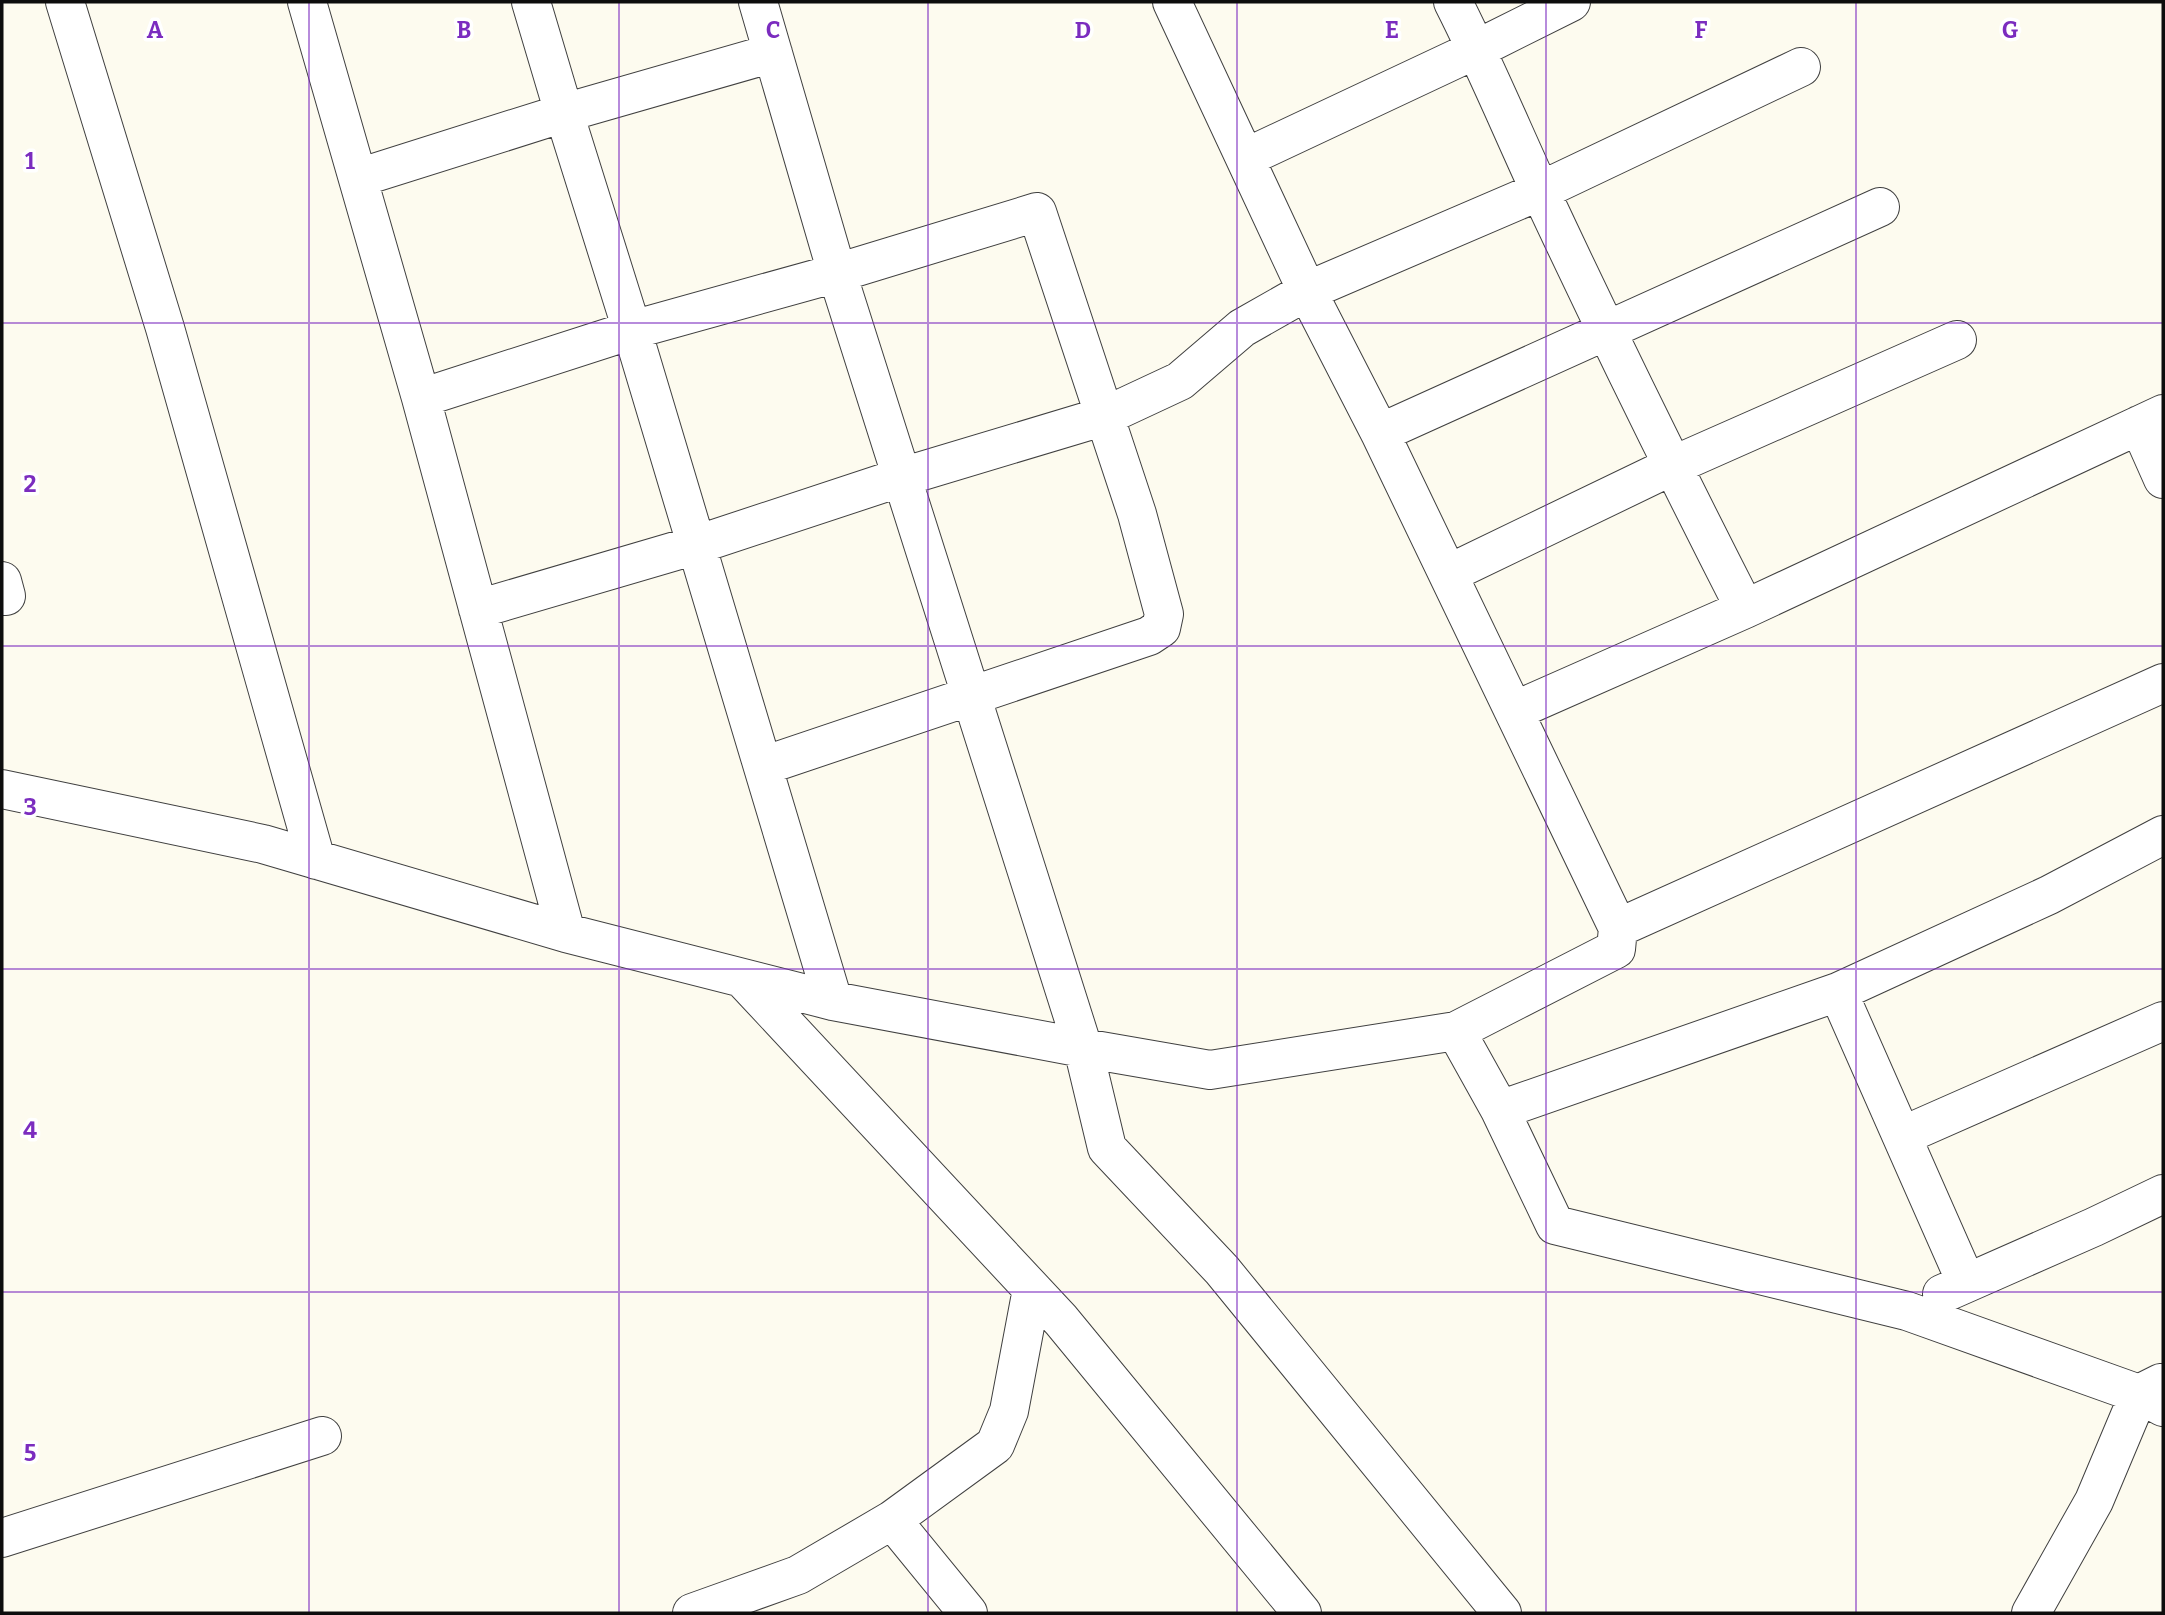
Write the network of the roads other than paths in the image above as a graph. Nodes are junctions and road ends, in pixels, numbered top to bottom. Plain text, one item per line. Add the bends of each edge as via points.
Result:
1 (65, 2) edge
2 (307, 2) edge
3 (531, 2) edge
4 (758, 2) edge
5 (1453, 2) edge
6 (1572, 2) edge
7 (1186, 6) edge
8 (1477, 49) junction
9 (773, 53) junction
10 (1801, 67) dead end
11 (564, 113) junction
12 (1245, 158) junction
13 (358, 178) junction
14 (1540, 191) junction
15 (1880, 207) dead end
16 (836, 273) junction
17 (1307, 290) junction
18 (632, 330) junction
19 (1607, 332) junction
20 (1957, 340) dead end
21 (421, 398) junction
22 (1105, 416) junction
23 (2151, 420) edge
24 (1380, 433) junction
25 (1672, 466) junction
26 (902, 477) junction
27 (2163, 479) edge
28 (696, 545) junction
29 (1448, 574) junction
30 (2, 581) edge
31 (2, 596) edge
32 (478, 609) junction
33 (1745, 609) junction
34 (2163, 683) edge
35 (972, 696) junction
36 (1514, 711) junction
37 (763, 766) junction
38 (2, 789) edge
39 (2163, 835) edge
40 (316, 860) junction
41 (1618, 928) junction
42 (566, 933) junction
43 (743, 979) junction
44 (1838, 992) junction
45 (833, 1001) junction
46 (2163, 1021) edge
47 (1456, 1031) junction
48 (1083, 1048) junction
49 (1500, 1110) junction
50 (1902, 1136) junction
51 (2163, 1194) edge
52 (1966, 1282) junction
53 (1032, 1289) junction
54 (1907, 1311) junction
55 (2155, 1394) edge
56 (322, 1436) dead end
57 (892, 1520) junction
58 (2, 1538) edge
59 (2036, 1605) edge
60 (692, 1613) edge
61 (968, 1613) edge
62 (1302, 1613) edge
63 (1502, 1613) edge

1 - 40 street via 165,328
2 - 13 street
3 - 11 street
4 - 9 street
5 - 8 street
6 - 8 street
7 - 12 street
8 - 12 street
8 - 14 street
9 - 11 street
9 - 16 street
10 - 14 street
11 - 13 street
11 - 18 street
12 - 17 street
13 - 21 street
14 - 17 street
14 - 19 street
15 - 19 street
16 - 18 street
16 - 22 street via 1037,212
16 - 26 street
17 - 22 street via 1242,328 1180,381
17 - 24 street
18 - 21 street
18 - 28 street
19 - 24 street
19 - 25 street
20 - 25 street
21 - 32 street
22 - 26 street
22 - 35 street via 1164,614 1161,628
23 - 27 street
23 - 33 street
24 - 29 street
25 - 29 street
25 - 33 street
26 - 28 street
26 - 35 street
28 - 32 street
28 - 37 street
29 - 36 street
30 - 31 street via 6,596
32 - 42 street
33 - 36 street
34 - 41 street
35 - 37 street
35 - 48 street
36 - 41 street
37 - 45 street
38 - 40 street via 263,844
39 - 44 street via 2049,895
40 - 42 street
41 - 47 street via 1616,949
42 - 43 street
43 - 45 street
43 - 53 street
44 - 49 street
44 - 50 street
45 - 48 street
46 - 50 street
47 - 48 street via 1210,1070
47 - 49 street
48 - 63 street via 1107,1148 1222,1270
49 - 54 street via 1555,1225
50 - 52 street
51 - 52 street
52 - 54 street
53 - 57 street via 1009,1411 995,1445
53 - 62 street
54 - 55 street
55 - 59 street
56 - 58 street
57 - 60 street via 798,1575
57 - 61 street

